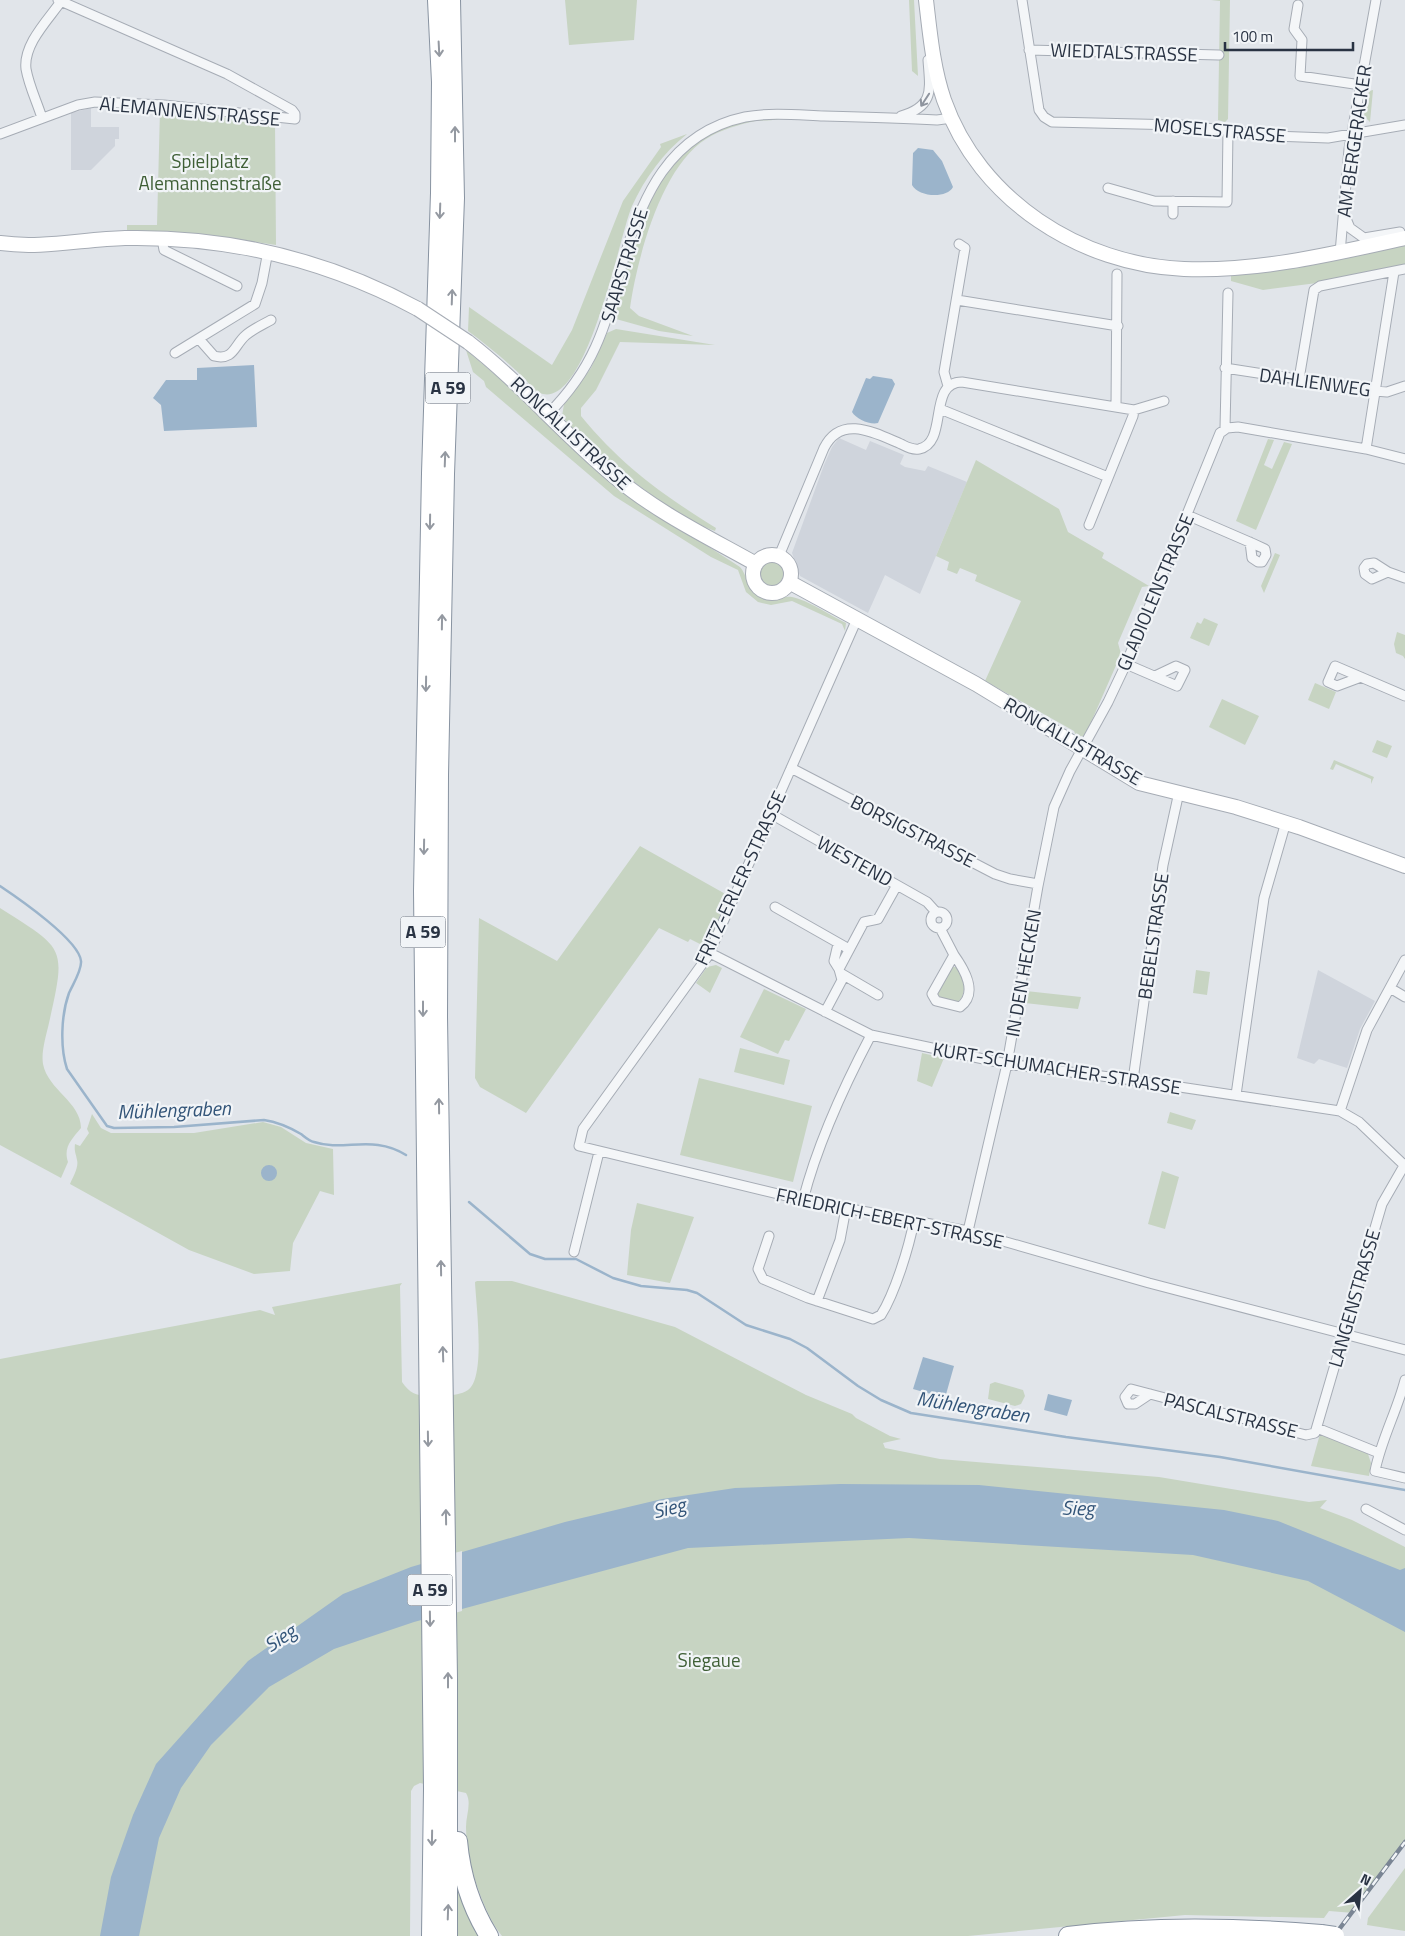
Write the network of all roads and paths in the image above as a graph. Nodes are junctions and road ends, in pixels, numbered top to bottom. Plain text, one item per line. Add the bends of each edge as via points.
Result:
1 (60, 0) edge
2 (437, 0) edge
3 (451, 0) edge
4 (926, 0) edge
5 (1022, 0) edge
6 (1376, 0) edge
7 (1298, 5) dead end
8 (930, 36) junction
9 (1029, 50) junction
10 (1219, 55) dead end
11 (1361, 85) junction
12 (42, 118) junction
13 (894, 118) junction
14 (952, 118) junction
15 (1405, 125) edge
16 (1228, 130) junction
17 (1353, 133) junction
18 (0, 134) edge
19 (1108, 188) dead end
20 (1173, 201) junction
21 (1342, 209) junction
22 (1173, 214) dead end
23 (1405, 232) edge
24 (1405, 238) edge
25 (162, 239) junction
26 (0, 244) edge
27 (959, 244) dead end
28 (268, 251) junction
29 (1340, 253) junction
30 (1405, 269) edge
31 (1394, 272) junction
32 (1117, 274) dead end
33 (237, 286) dead end
34 (1228, 293) dead end
35 (956, 300) junction
36 (270, 320) dead end
37 (1118, 326) junction
38 (199, 338) junction
39 (175, 353) dead end
40 (1225, 368) junction
41 (1299, 379) junction
42 (948, 386) junction
43 (1405, 386) edge
44 (1375, 391) junction
45 (1164, 400) dead end
46 (1116, 407) junction
47 (940, 409) junction
48 (1134, 410) junction
49 (548, 414) junction
50 (1222, 431) junction
51 (1366, 449) junction
52 (1405, 459) edge
53 (1108, 477) junction
54 (1187, 515) junction
55 (1089, 525) dead end
56 (1250, 542) dead end
57 (778, 556) junction
58 (756, 564) junction
59 (1388, 572) dead end
60 (1405, 578) edge
61 (789, 582) junction
62 (858, 619) junction
63 (1126, 664) junction
64 (1155, 676) dead end
65 (1360, 677) dead end
66 (1405, 696) edge
67 (1083, 749) junction
68 (790, 768) junction
69 (1179, 792) junction
70 (771, 814) junction
71 (1286, 822) junction
72 (1404, 864) edge
73 (1038, 884) junction
74 (897, 885) junction
75 (775, 907) dead end
76 (838, 944) junction
77 (849, 949) junction
78 (710, 953) junction
79 (954, 955) junction
80 (1405, 960) edge
81 (840, 972) junction
82 (1390, 988) junction
83 (878, 995) dead end
84 (1405, 997) edge
85 (825, 1012) junction
86 (871, 1035) junction
87 (1007, 1064) junction
88 (1133, 1080) junction
89 (1236, 1096) junction
90 (1340, 1111) junction
91 (579, 1146) joint
92 (600, 1152) junction
93 (1405, 1165) edge
94 (803, 1200) junction
95 (846, 1208) junction
96 (914, 1221) junction
97 (968, 1231) junction
98 (769, 1236) dead end
99 (574, 1252) dead end
100 (817, 1301) junction
101 (1343, 1335) junction
102 (1405, 1350) edge
103 (1405, 1380) edge
104 (436, 1391) junction
105 (1150, 1394) dead end
106 (1315, 1431) junction
107 (1379, 1453) junction
108 (1405, 1478) edge
109 (1366, 1509) dead end
110 (1405, 1530) edge
111 (445, 1790) junction
112 (1328, 1935) edge
113 (431, 1936) edge
114 (448, 1936) edge
115 (489, 1936) edge
116 (1068, 1936) edge

1 - 12 street via 33,41 27,60 26,71
1 - 12 street, ALEMANNENSTRASSE via 240,81 292,110 295,120 105,102 78,105
2 -> 104 highway, A 59 via 441,82 440,193 423,891
104 -> 3 highway, A 59 via 438,775 455,198
4 - 8 street
5 - 9 street
6 - 11 street, AM BERGERACKER
7 - 11 street via 1294,29 1302,40 1300,76
8 -> 13 street via 931,85 928,98 918,109
8 - 14 street via 938,79
9 - 10 street, WIEDTALSTRASSE
9 - 16 street, MOSELSTRASSE via 1039,110 1052,122 1142,123
11 - 17 street, AM BERGERACKER
12 - 18 street, ALEMANNENSTRASSE
13 - 14 street, SAARSTRASSE
13 - 49 street, SAARSTRASSE via 746,117 712,129 686,146 662,171 645,197 594,353 576,382
14 - 29 street via 974,157 1006,195 1054,230 1119,259 1196,270
15 - 17 street, MOSELSTRASSE
16 - 17 street, MOSELSTRASSE via 1312,137 1342,137
16 - 20 street via 1227,202
17 - 21 street, AM BERGERACKER
19 - 20 street via 1146,199
20 - 22 street
21 - 23 street via 1350,228 1364,238
21 - 29 street, AM BERGERACKER
24 - 29 street
25 - 26 street, RONCALLISTRASSE
25 - 28 street, RONCALLISTRASSE
25 - 33 street via 164,250
27 - 35 street via 965,248
28 - 38 street via 255,304
28 - 49 street, RONCALLISTRASSE, bridge via 345,274 418,309 468,342 511,377
30 - 31 street
31 - 41 street via 1316,288
31 - 44 street
32 - 37 street
34 - 40 street, GLADIOLENSTRASSE
35 - 37 street
35 - 42 street via 944,372
36 - 38 street via 244,337 235,351 226,357 214,356
37 - 46 street
38 - 39 street
40 - 41 street, DAHLIENWEG
40 - 50 street, GLADIOLENSTRASSE
41 - 44 street, DAHLIENWEG
42 - 46 street via 962,382
42 - 47 street
43 - 44 street, DAHLIENWEG via 1387,392
44 - 51 street
45 - 48 street
46 - 48 street
47 - 53 street
47 - 57 street via 928,443 922,448 911,449 858,427 831,437
48 - 53 street
49 - 58 street, RONCALLISTRASSE via 602,466 638,494
50 - 51 street via 1238,427
50 - 54 street, GLADIOLENSTRASSE
51 - 52 street
53 - 55 street
54 - 56 street
54 - 63 street, GLADIOLENSTRASSE
57 - 58 street via 766,556
57 - 61 street via 788,564
58 - 61 street via 754,579 763,590 778,592
59 - 60 street
61 - 62 street, RONCALLISTRASSE
62 - 67 street, RONCALLISTRASSE via 976,684
62 - 68 street, FRITZ-ERLER-STRASSE
63 - 64 street
63 - 67 street, GLADIOLENSTRASSE
65 - 66 street
67 - 69 street, RONCALLISTRASSE via 1139,783
67 - 73 street, IN DEN HECKEN via 1054,807
68 - 70 street, FRITZ-ERLER-STRASSE
68 - 73 street, BORSIGSTRASSE via 996,874
69 - 71 street, RONCALLISTRASSE
69 - 88 street, BEBELSTRASSE via 1164,856
70 - 74 street, WESTEND
70 - 78 street, FRITZ-ERLER-STRASSE
71 - 72 street, RONCALLISTRASSE
71 - 89 street via 1264,899
73 - 87 street, IN DEN HECKEN
74 - 77 street via 878,919 864,922
74 - 79 street, WESTEND via 927,902 936,912 930,918 931,922 940,928
75 - 76 street
76 - 77 street
76 - 81 street via 834,961
77 - 81 street
78 - 85 street, KURT-SCHUMACHER-STRASSE
78 - 91 street, FRITZ-ERLER-STRASSE via 583,1129
79 - 79 street via 932,994 936,1001 960,1006 967,998 969,984
80 - 82 street
81 - 83 street
81 - 85 street via 842,980
82 - 84 street
82 - 90 street via 1367,1030
85 - 86 street, KURT-SCHUMACHER-STRASSE
86 - 87 street, KURT-SCHUMACHER-STRASSE
86 - 94 street via 838,1101
87 - 88 street, KURT-SCHUMACHER-STRASSE
87 - 97 street, IN DEN HECKEN
88 - 89 street, KURT-SCHUMACHER-STRASSE
89 - 90 street, KURT-SCHUMACHER-STRASSE
90 - 93 street, KURT-SCHUMACHER-STRASSE via 1364,1127
91 - 92 street, FRIEDRICH-EBERT-STRASSE
92 - 94 street, FRIEDRICH-EBERT-STRASSE
92 - 99 street
93 - 101 street, LANGENSTRASSE via 1382,1204
94 - 95 street, FRIEDRICH-EBERT-STRASSE
95 - 96 street, FRIEDRICH-EBERT-STRASSE
95 - 100 street via 840,1240
96 - 97 street, FRIEDRICH-EBERT-STRASSE
96 - 100 street via 909,1247 880,1317 870,1318
97 - 101 street, FRIEDRICH-EBERT-STRASSE
98 - 100 street via 758,1269 760,1276
101 - 102 street, FRIEDRICH-EBERT-STRASSE
101 - 106 street, LANGENSTRASSE
103 - 107 street via 1396,1413
104 -> 111 highway, A 59
111 -> 104 highway, A 59 via 448,1728
105 - 106 street, PASCALSTRASSE via 1295,1432
106 - 107 street, PASCALSTRASSE
107 - 108 street via 1375,1471
109 - 110 street
111 -> 113 highway, A 59
114 -> 111 highway, A 59
111 - 115 highway via 465,1883
112 - 116 highway via 1188,1928

